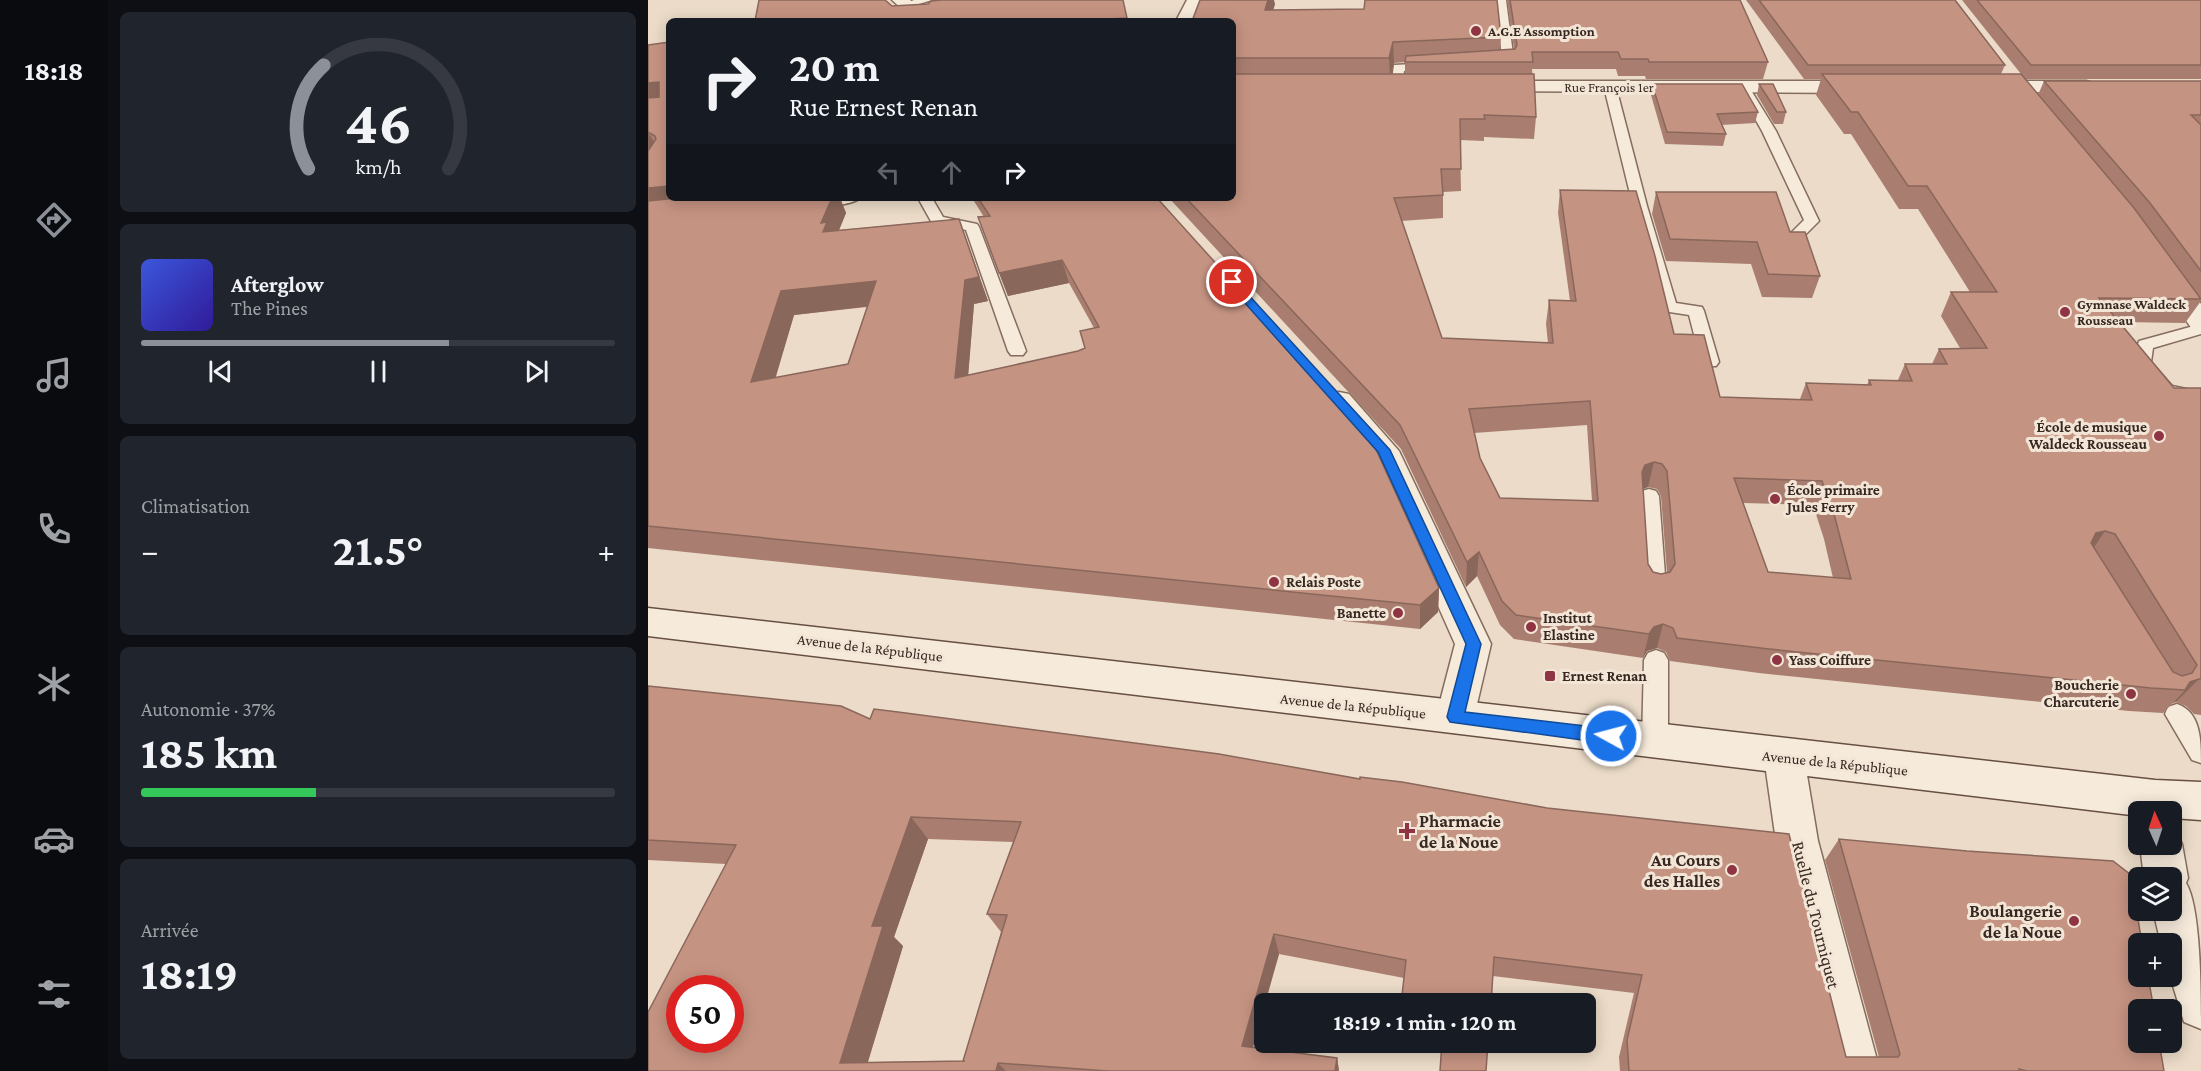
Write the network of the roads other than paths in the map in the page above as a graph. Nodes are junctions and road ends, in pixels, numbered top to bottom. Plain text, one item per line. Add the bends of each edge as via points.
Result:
1 (927, 0) edge
2 (1196, 0) edge
3 (1501, 0) edge
4 (903, 2) edge
5 (922, 18) edge
6 (1187, 18) edge
7 (1485, 62) edge
8 (1440, 67) edge
9 (2003, 68) edge
10 (1374, 87) edge
11 (1397, 87) junction
12 (1420, 87) edge
13 (1466, 87) edge
14 (1610, 87) junction
15 (1743, 87) junction
16 (1881, 87) edge
17 (1973, 87) edge
18 (2018, 87) junction
19 (2109, 87) edge
20 (2037, 109) edge
21 (831, 201) edge
22 (927, 201) edge
23 (796, 205) edge
24 (1793, 239) edge
25 (2157, 261) edge
26 (2201, 323) edge
27 (2201, 329) edge
28 (1017, 351) dead end
29 (1714, 376) edge
30 (1321, 381) edge
31 (2201, 398) edge
32 (1649, 496) dead end
33 (1655, 588) edge
34 (648, 622) edge
35 (1656, 660) dead end
36 (2177, 714) edge
37 (1455, 717) junction
38 (1654, 742) junction
39 (2201, 752) edge
40 (1784, 757) junction
41 (2128, 801) edge
42 (2201, 801) edge
43 (2182, 803) edge
44 (2178, 921) edge
45 (2201, 1005) edge
46 (1855, 1071) edge

1 - 4 lane
2 - 6 street
3 - 7 lane via 1508,62
4 - 5 street
8 - 11 lane via 1398,68
9 - 18 street
10 - 11 street
11 - 12 street
13 - 14 street, Rue François 1er
14 - 15 street, Rue François 1er
14 - 29 lane via 1670,307 1696,311
15 - 16 street, Rue François 1er
15 - 24 lane via 1812,221
17 - 18 street
18 - 19 street
18 - 20 street
21 - 23 lane
22 - 28 lane via 937,220 972,227
25 - 26 street
27 - 31 lane via 2145,345 2142,363 2166,390
30 - 37 street via 1384,450 1473,644
32 - 33 lane
34 - 37 street, Avenue de la République
35 - 38 lane
36 - 39 lane
37 - 38 street, Avenue de la République
38 - 40 street, Avenue de la République
40 - 41 street, Avenue de la République
40 - 46 street, Ruelle du Tourniquet via 1797,841
42 - 43 street, Avenue de la République
44 - 45 street

